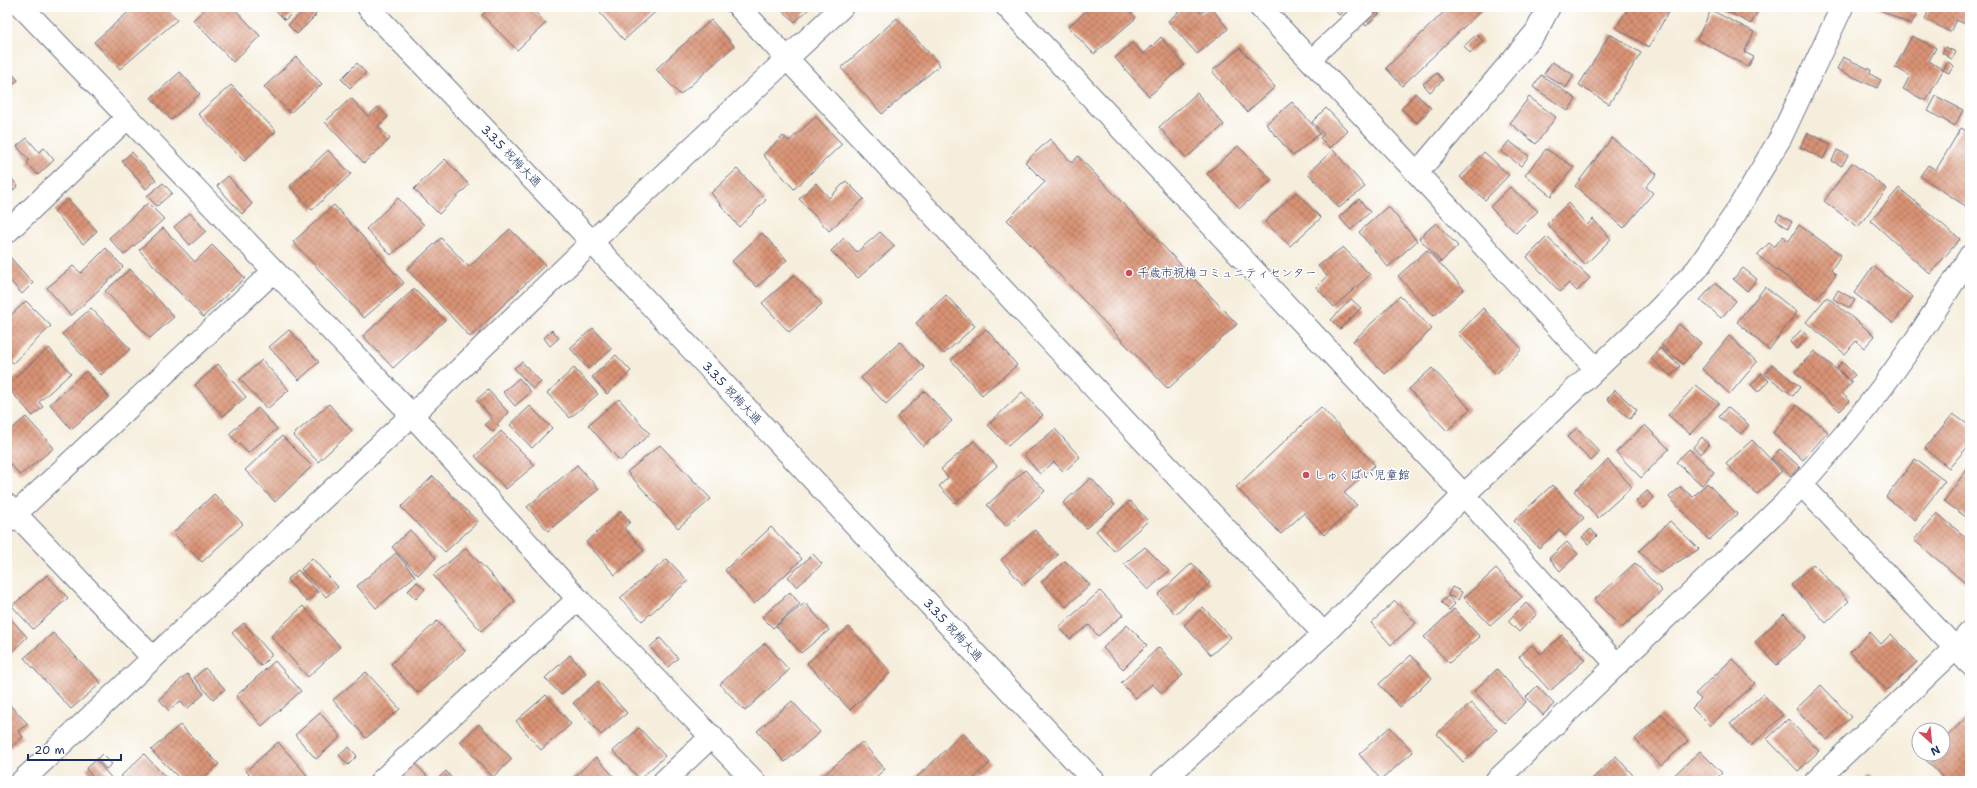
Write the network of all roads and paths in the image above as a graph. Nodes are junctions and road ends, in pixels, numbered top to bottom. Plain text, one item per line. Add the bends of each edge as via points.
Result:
1 (22, 7) edge
2 (368, 7) edge
3 (739, 7) edge
4 (842, 7) edge
5 (1007, 7) edge
6 (1260, 7) edge
7 (1367, 7) edge
8 (1549, 7) edge
9 (1842, 7) edge
10 (788, 58) junction
11 (1310, 60) junction
12 (128, 118) junction
13 (1417, 174) junction
14 (7, 232) edge
15 (592, 242) junction
16 (1970, 256) edge
17 (274, 271) junction
18 (1596, 369) junction
19 (412, 415) junction
20 (1802, 484) junction
21 (1464, 495) junction
22 (10, 514) edge
23 (578, 599) junction
24 (1970, 632) edge
25 (1324, 634) junction
26 (1963, 656) edge
27 (153, 658) junction
28 (1617, 665) junction
29 (712, 736) junction
30 (22, 781) edge
31 (381, 781) edge
32 (664, 781) edge
33 (754, 781) edge
34 (1094, 781) edge
35 (1162, 781) edge
36 (1496, 781) edge
37 (1816, 781) edge

1 - 12 street
2 - 15 street, 3.3.5 祝梅大通
3 - 10 street
4 - 10 street
5 - 21 street
6 - 11 street
7 - 11 lane
8 - 13 street via 1536,32
9 - 18 street via 1781,137 1714,245 1697,269
10 - 15 street
10 - 25 street
11 - 13 street
12 - 14 street
12 - 17 street
13 - 18 street
15 - 19 street
15 - 34 street, 3.3.5 祝梅大通
16 - 20 street via 1871,402
17 - 19 street
17 - 22 street
18 - 21 street
19 - 23 street
19 - 27 street
20 - 26 street
20 - 28 street
21 - 25 street
21 - 28 street
22 - 27 street
23 - 29 street
23 - 31 street
24 - 26 street
25 - 35 street
26 - 37 street
27 - 30 street
28 - 36 street
29 - 32 street
29 - 33 street

